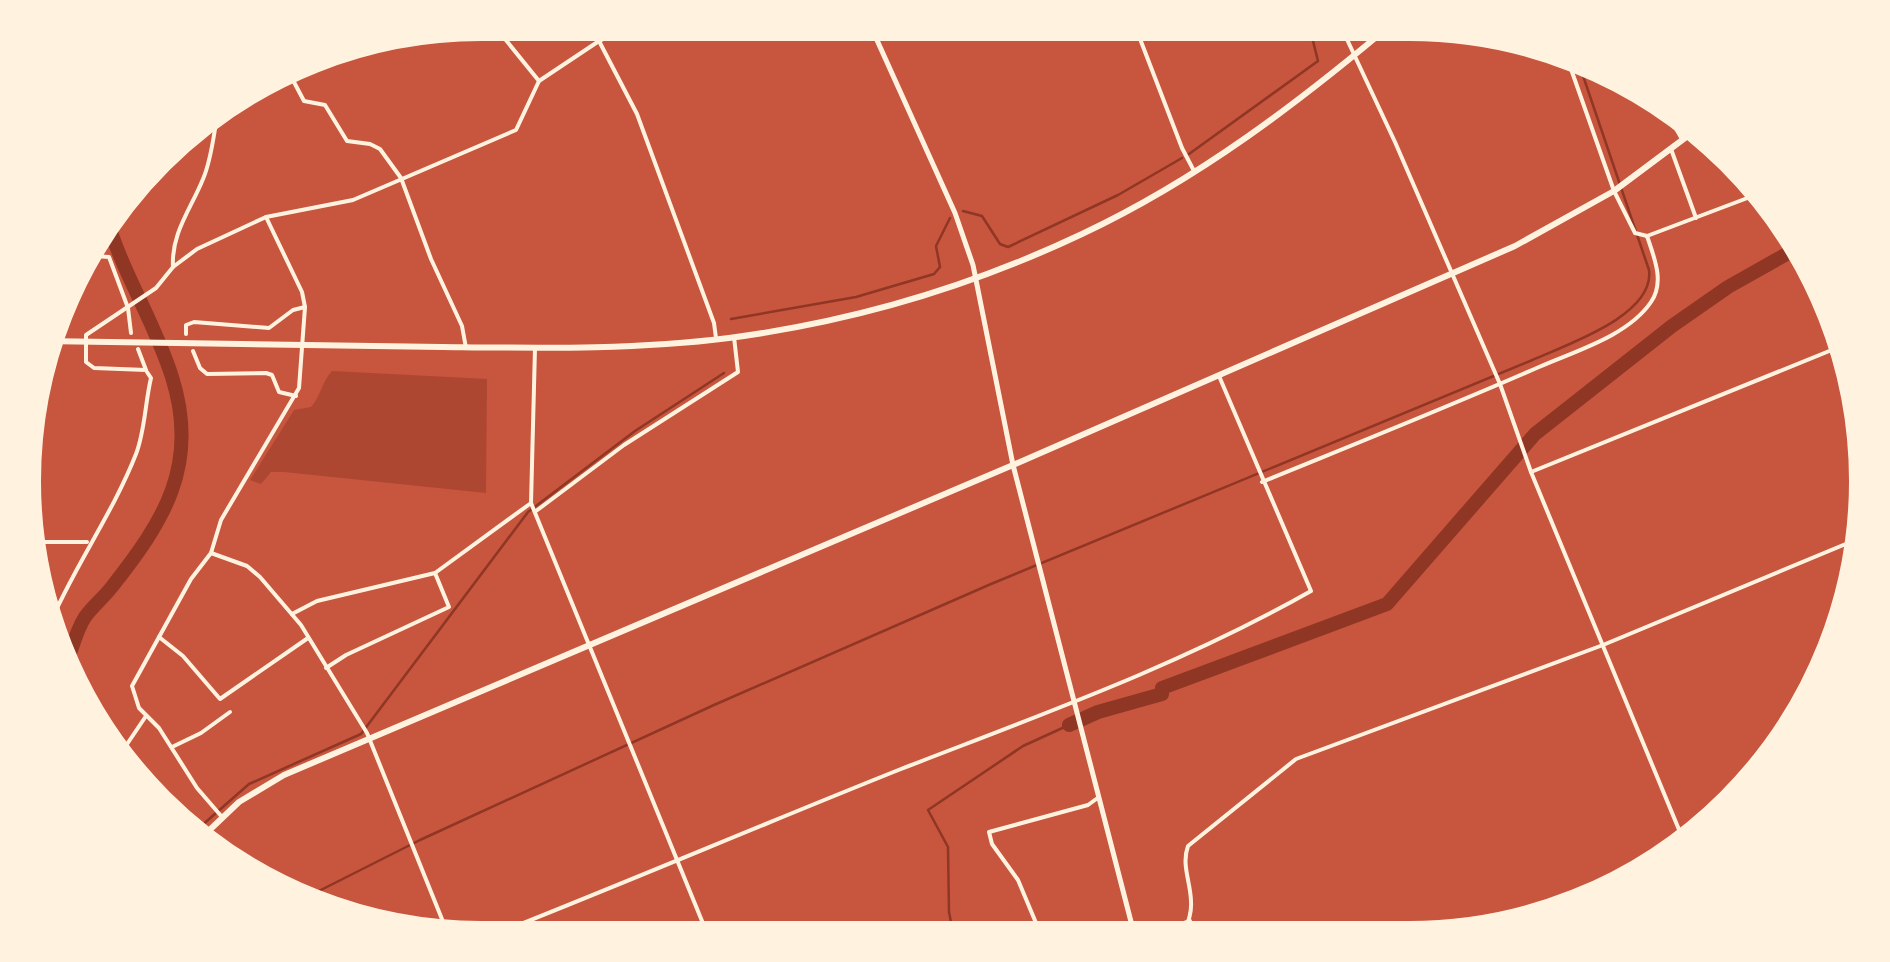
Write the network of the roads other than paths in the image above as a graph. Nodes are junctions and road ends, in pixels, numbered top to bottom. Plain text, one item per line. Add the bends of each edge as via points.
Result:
1 (502, 35) edge
2 (614, 35) edge
3 (875, 35) edge
4 (1139, 35) edge
5 (1344, 35) edge
6 (1380, 35) edge
7 (599, 42) junction
8 (1353, 57) junction
9 (1570, 65) edge
10 (292, 78) edge
11 (539, 82) junction
12 (1671, 120) edge
13 (216, 122) edge
14 (1690, 134) edge
15 (1682, 140) junction
16 (1671, 149) junction
17 (1195, 172) junction
18 (401, 178) junction
19 (1614, 191) junction
20 (1752, 196) edge
21 (266, 218) junction
22 (1696, 218) junction
23 (1648, 236) junction
24 (96, 256) edge
25 (173, 267) junction
26 (1451, 274) junction
27 (976, 278) junction
28 (305, 307) junction
29 (128, 308) junction
30 (130, 333) dead end
31 (186, 334) dead end
32 (734, 337) junction
33 (58, 340) edge
34 (716, 340) junction
35 (86, 341) junction
36 (300, 346) junction
37 (466, 348) junction
38 (535, 348) junction
39 (1835, 349) edge
40 (138, 350) dead end
41 (194, 351) dead end
42 (146, 370) junction
43 (1219, 376) junction
44 (1500, 384) junction
45 (296, 396) junction
46 (1013, 465) junction
47 (1531, 472) junction
48 (1262, 482) junction
49 (533, 507) junction
50 (40, 542) edge
51 (90, 542) junction
52 (1850, 542) edge
53 (211, 553) junction
54 (435, 572) junction
55 (55, 613) edge
56 (292, 614) junction
57 (159, 637) junction
58 (308, 638) junction
59 (1603, 644) junction
60 (589, 646) junction
61 (326, 668) junction
62 (1074, 701) junction
63 (230, 712) dead end
64 (146, 716) junction
65 (366, 734) junction
66 (172, 747) junction
67 (124, 748) edge
68 (1099, 797) junction
69 (219, 814) junction
70 (205, 831) edge
71 (1680, 835) edge
72 (678, 862) junction
73 (1190, 921) junction
74 (444, 925) edge
75 (516, 927) edge
76 (704, 927) edge
77 (1038, 927) edge
78 (1132, 927) edge
79 (1174, 927) edge
80 (1187, 927) edge

1 - 11 street
2 - 7 street
3 - 27 street via 955,213
4 - 17 street
5 - 8 street
6 - 8 main road
7 - 11 street
7 - 34 street via 637,114
8 - 17 main road
8 - 26 street
9 - 19 street
10 - 18 street via 304,101 324,105 347,141 380,150
11 - 18 street via 516,130
12 - 15 street
13 - 25 street via 205,176 178,230
14 - 15 main road
15 - 16 main road
16 - 19 main road
16 - 22 street
17 - 27 main road via 1084,234
18 - 21 street via 353,200
18 - 37 street
19 - 23 street via 1635,233
19 - 26 main road
20 - 22 street
21 - 25 street
21 - 28 street
22 - 23 street
23 - 44 street via 1658,284 1644,311 1596,342
24 - 29 street via 109,257
25 - 29 street
26 - 43 main road
26 - 44 street
27 - 32 main road via 897,305
27 - 46 street
28 - 31 street via 269,328 194,322
28 - 36 street
29 - 30 street
29 - 35 street via 90,331
32 - 34 main road
32 - 49 street via 738,372
33 - 35 main road
34 - 38 main road
35 - 36 main road
35 - 42 street via 86,362 94,368
36 - 37 main road
36 - 45 street
37 - 38 main road
38 - 49 street
39 - 47 street
40 - 42 street
41 - 45 street via 207,374 266,373 279,392
42 - 51 street via 151,378 138,450
43 - 46 main road
43 - 48 street
44 - 47 street
44 - 48 street
45 - 53 street via 221,520
46 - 60 main road
46 - 62 street
47 - 59 street
48 - 62 street via 1311,591 1150,672
49 - 54 street
49 - 60 street
50 - 51 street
51 - 55 street
52 - 59 street
53 - 56 street via 247,566
53 - 57 street
54 - 56 street
54 - 61 street via 449,607
56 - 58 street
57 - 58 street via 220,699
57 - 64 street via 132,686
58 - 61 street
59 - 71 street
59 - 73 street via 1296,759 1188,846
60 - 65 main road
60 - 72 street
61 - 65 street
62 - 68 street
62 - 72 street
63 - 66 street
64 - 66 street
64 - 67 street
65 - 69 main road
65 - 74 street
66 - 69 street
68 - 77 street via 1088,806 989,832
68 - 78 street
69 - 70 main road
72 - 75 street
72 - 76 street
73 - 79 street
73 - 80 street

